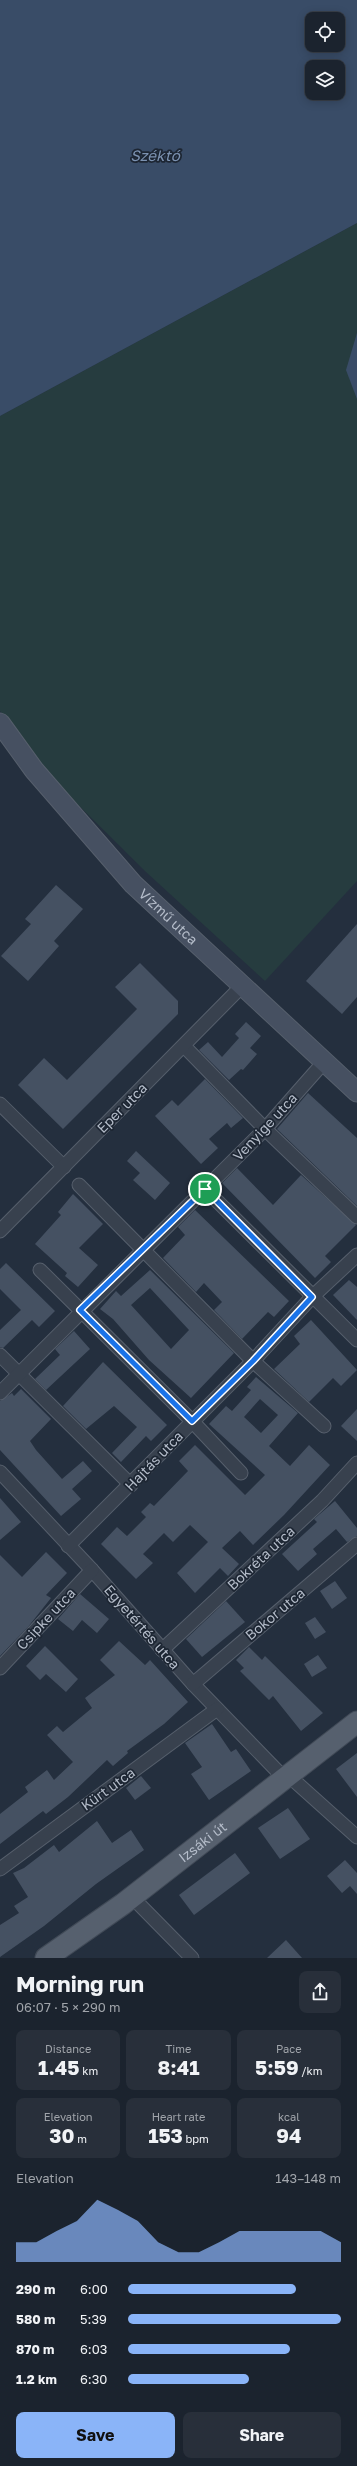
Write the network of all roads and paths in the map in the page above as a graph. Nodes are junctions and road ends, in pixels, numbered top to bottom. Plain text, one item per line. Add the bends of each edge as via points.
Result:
1 (0, 723) edge
2 (244, 985) junction
3 (184, 1046) junction
4 (324, 1062) junction
5 (357, 1092) edge
6 (0, 1104) edge
7 (265, 1129) junction
8 (64, 1167) junction
9 (78, 1185) dead end
10 (205, 1189) junction
11 (357, 1217) edge
12 (0, 1231) edge
13 (142, 1249) junction
14 (357, 1255) edge
15 (40, 1270) dead end
16 (312, 1297) junction
17 (80, 1310) junction
18 (357, 1340) edge
19 (0, 1355) edge
20 (253, 1361) junction
21 (19, 1373) junction
22 (0, 1392) edge
23 (192, 1421) junction
24 (324, 1426) dead end
25 (357, 1463) edge
26 (0, 1472) edge
27 (241, 1473) dead end
28 (131, 1485) junction
29 (357, 1544) edge
30 (68, 1546) junction
31 (92, 1570) junction
32 (162, 1650) junction
33 (0, 1668) edge
34 (193, 1684) junction
35 (217, 1709) junction
36 (357, 1722) edge
37 (287, 1778) junction
38 (357, 1838) edge
39 (0, 1869) edge
40 (131, 1896) junction
41 (46, 1958) edge
42 (192, 1958) edge

1 - 2 main road, Vízmű utca via 44,781 133,884
2 - 3 street, Eper utca
2 - 4 main road, Vízmű utca
3 - 7 street
3 - 8 street, Eper utca
4 - 5 main road, Vízmű utca
4 - 7 street, Venyige utca
6 - 8 street
7 - 10 street, Venyige utca
7 - 11 street
8 - 12 street, Eper utca
9 - 13 street
10 - 13 street, Venyige utca
10 - 16 street
13 - 17 street, Venyige utca
13 - 20 street
14 - 16 street, Hajtás utca
15 - 17 street
16 - 18 street
16 - 20 street, Hajtás utca
17 - 21 street, Venyige utca
17 - 23 street
19 - 21 street
20 - 23 street, Hajtás utca
20 - 24 street
21 - 22 street, Venyige utca
21 - 28 street
23 - 27 street
23 - 28 street, Hajtás utca
25 - 32 street, Bokréta utca via 322,1500
26 - 30 street, Egyetértés utca
28 - 30 street, Hajtás utca
29 - 34 street, Bokor utca
30 - 31 street, Egyetértés utca
31 - 32 street, Egyetértés utca
31 - 33 street, Csipke utca
32 - 34 street, Egyetértés utca
34 - 35 street, Egyetértés utca
35 - 37 street, Egyetértés utca
35 - 39 street, Kürt utca
36 - 37 main road, Izsáki út
37 - 38 street, Egyetértés utca
37 - 40 main road, Izsáki út
40 - 41 main road, Izsáki út
40 - 42 street

